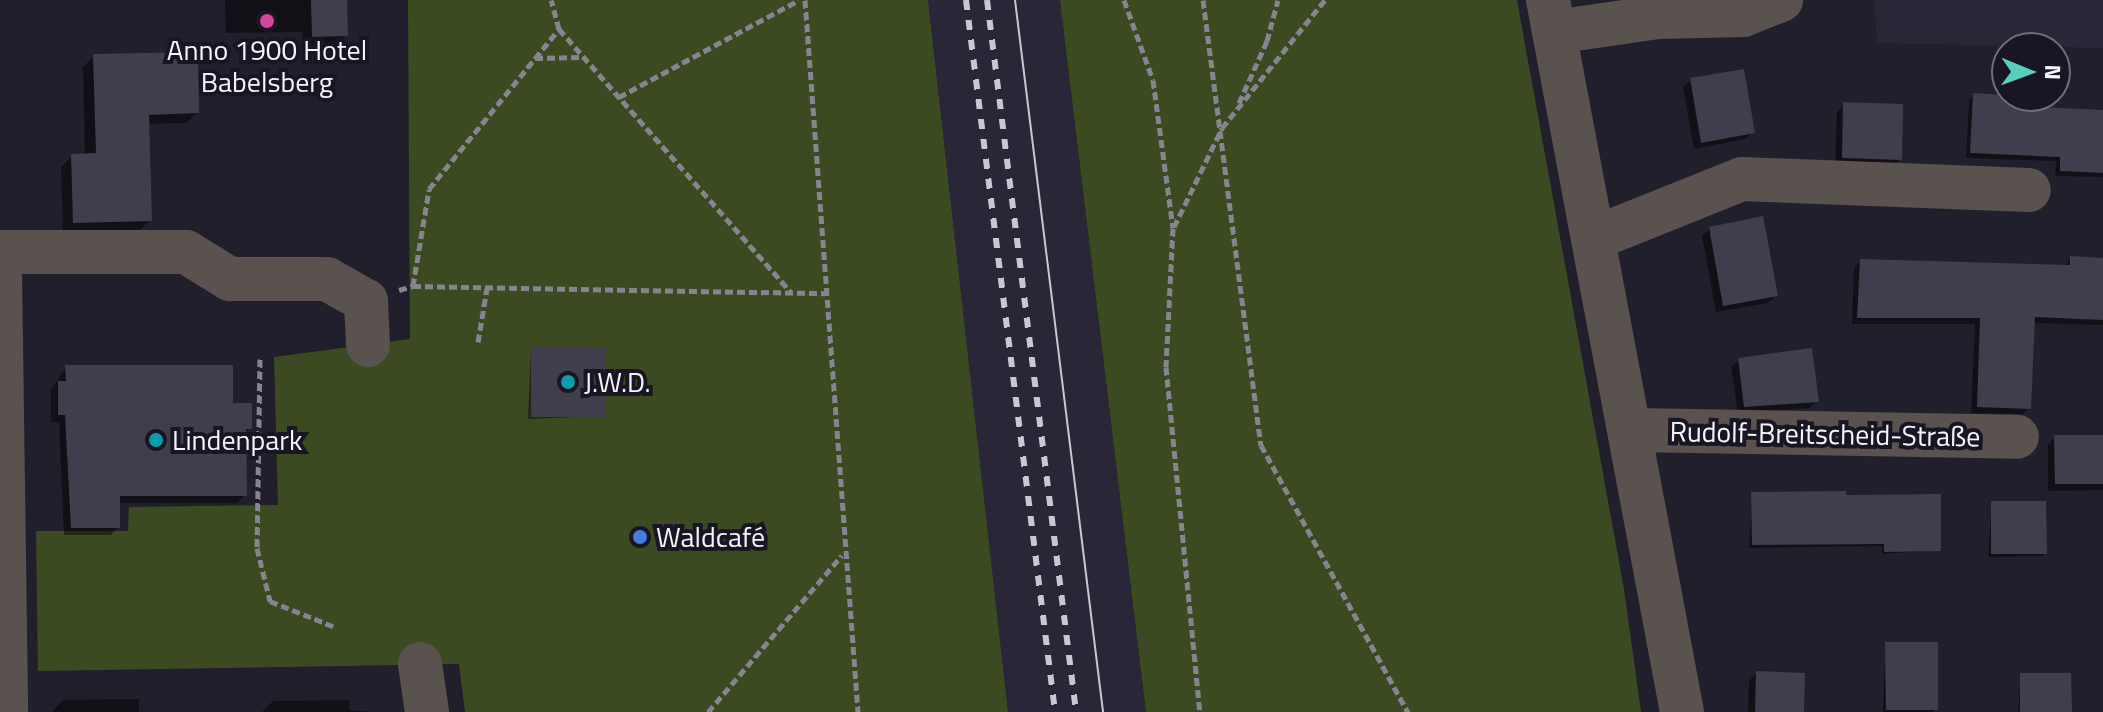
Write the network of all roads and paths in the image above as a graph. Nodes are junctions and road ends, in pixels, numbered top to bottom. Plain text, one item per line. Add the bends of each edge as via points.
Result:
1 (551, 0) edge
2 (799, 0) edge
3 (805, 0) edge
4 (1124, 0) edge
5 (1203, 0) edge
6 (1278, 0) edge
7 (1325, 0) edge
8 (1781, 0) edge
9 (1552, 16) edge
10 (559, 29) junction
11 (584, 57) junction
12 (535, 58) junction
13 (619, 97) junction
14 (1236, 111) junction
15 (1222, 128) junction
16 (2029, 190) dead end
17 (1173, 228) junction
18 (1595, 238) junction
19 (0, 252) edge
20 (0, 271) edge
21 (487, 287) junction
22 (792, 293) junction
23 (825, 293) junction
24 (478, 342) dead end
25 (368, 345) dead end
26 (260, 359) dead end
27 (1633, 430) junction
28 (2017, 437) dead end
29 (843, 554) junction
30 (335, 627) dead end
31 (420, 664) dead end
32 (6, 712) edge
33 (427, 712) edge
34 (708, 712) edge
35 (858, 712) edge
36 (1200, 712) edge
37 (1408, 712) edge
38 (1682, 712) edge

1 - 10 path
2 - 13 path
3 - 23 path
4 - 17 path via 1153,80
5 - 15 path
6 - 14 path via 1267,41
7 - 14 path
8 - 9 street, Rudolf-Breitscheid-Straße via 1743,15
9 - 18 street, Rudolf-Breitscheid-Straße
10 - 11 path
10 - 12 path
11 - 12 path
11 - 13 path
12 - 21 path via 429,189 413,286
13 - 22 path
14 - 15 path
15 - 17 path
15 - 37 path via 1261,445
16 - 18 street via 1742,179
17 - 36 path via 1166,367
18 - 27 street, Rudolf-Breitscheid-Straße
19 - 25 street via 186,252 230,279 327,279 366,301
20 - 32 street
21 - 22 path
21 - 24 path
22 - 23 path
23 - 29 path
26 - 30 path via 257,548 270,601
27 - 28 street, Rudolf-Breitscheid-Straße
27 - 38 street, Rudolf-Breitscheid-Straße
29 - 34 path
29 - 35 path
31 - 33 street

